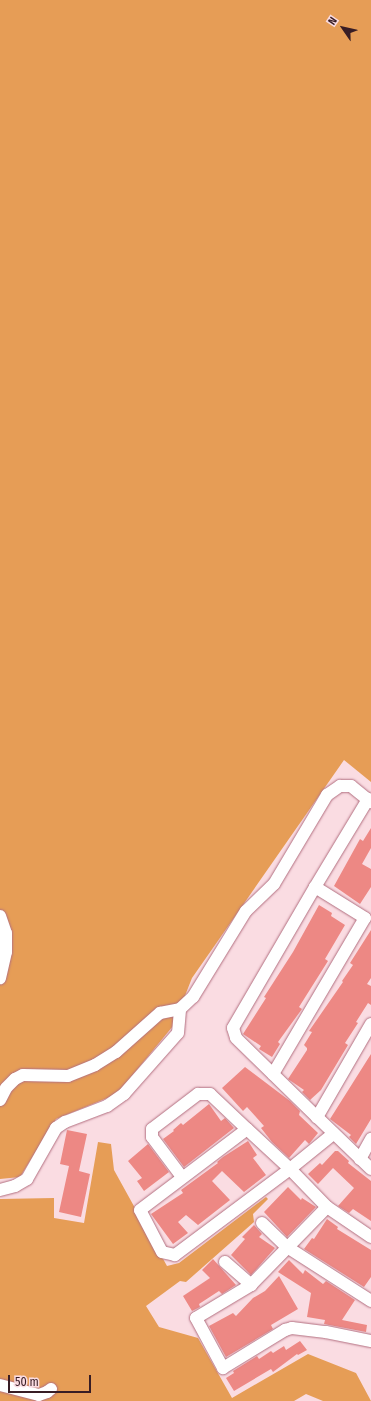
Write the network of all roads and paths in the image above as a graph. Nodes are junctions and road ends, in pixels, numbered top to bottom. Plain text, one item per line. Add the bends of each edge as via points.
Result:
1 (369, 801) edge
2 (315, 887) junction
3 (0, 916) edge
4 (369, 916) edge
5 (0, 978) edge
6 (180, 1009) junction
7 (371, 1024) edge
8 (273, 1074) junction
9 (0, 1100) edge
10 (317, 1117) junction
11 (247, 1129) junction
12 (333, 1134) junction
13 (371, 1139) edge
14 (360, 1158) junction
15 (290, 1169) junction
16 (371, 1169) edge
17 (182, 1177) junction
18 (0, 1190) edge
19 (327, 1207) junction
20 (262, 1223) dead end
21 (371, 1237) edge
22 (287, 1247) junction
23 (225, 1262) dead end
24 (251, 1285) junction
25 (371, 1301) edge
26 (371, 1341) edge
27 (0, 1385) edge
28 (51, 1389) dead end

1 - 2 street
1 - 6 street via 351,786 340,786 327,795 274,884 246,912 193,997
2 - 4 street
2 - 8 street via 233,1028 236,1038
3 - 5 street via 6,933 6,952
4 - 8 street
6 - 9 street via 160,1013 116,1052 95,1065 68,1076 23,1076 15,1079 6,1088
6 - 18 street via 178,1033 124,1094 106,1106 56,1128 27,1179
7 - 10 street
8 - 10 street
10 - 12 street
11 - 15 street
11 - 17 street
11 - 17 street via 210,1094 198,1094 152,1129 152,1137
12 - 14 street
12 - 15 street
13 - 14 street
14 - 16 street
15 - 17 street via 175,1255 162,1252 140,1210
15 - 19 street
19 - 21 street
19 - 22 street
20 - 22 street
22 - 24 street
22 - 25 street
23 - 24 street
24 - 26 street via 196,1318 222,1368 292,1328
27 - 28 street via 39,1395

